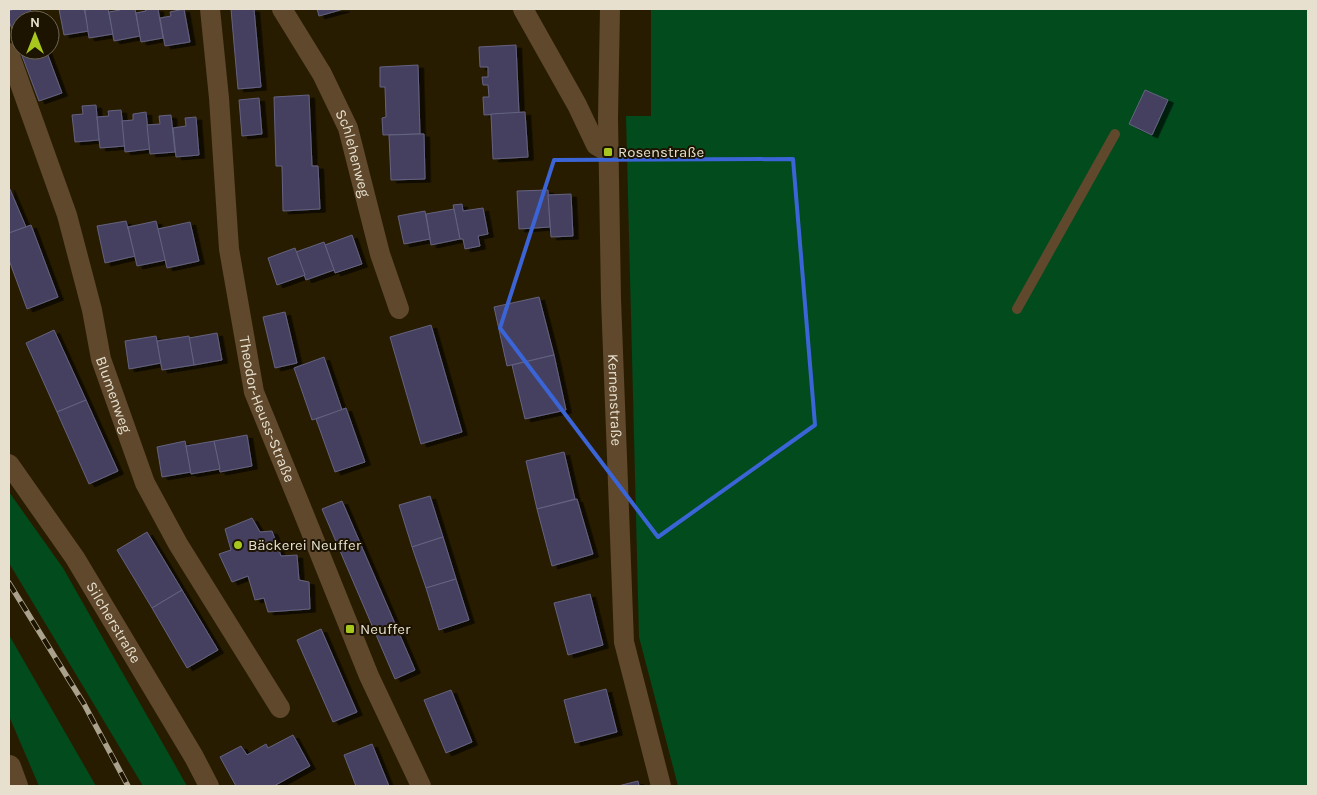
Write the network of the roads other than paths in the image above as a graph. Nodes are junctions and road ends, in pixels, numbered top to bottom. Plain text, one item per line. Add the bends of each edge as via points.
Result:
1 (210, 9) edge
2 (282, 9) edge
3 (523, 9) edge
4 (610, 9) edge
5 (9, 53) edge
6 (1115, 134) dead end
7 (608, 152) junction
8 (399, 309) dead end
9 (1017, 309) dead end
10 (9, 464) edge
11 (280, 708) dead end
12 (9, 767) edge
13 (16, 786) edge
14 (209, 786) edge
15 (420, 786) edge
16 (661, 786) edge

1 - 15 street, Theodor-Heuss-Straße via 229,249 254,392 369,676
2 - 8 street, Schlehenweg via 322,74 348,128 380,254
3 - 7 street via 596,145
4 - 7 street, Kernenstraße
5 - 11 street, Blumenweg via 67,215 92,310 101,359 145,483 178,544
6 - 9 lane
7 - 16 street, Kernenstraße via 624,642
10 - 14 street, Silcherstraße via 75,558
12 - 13 street

